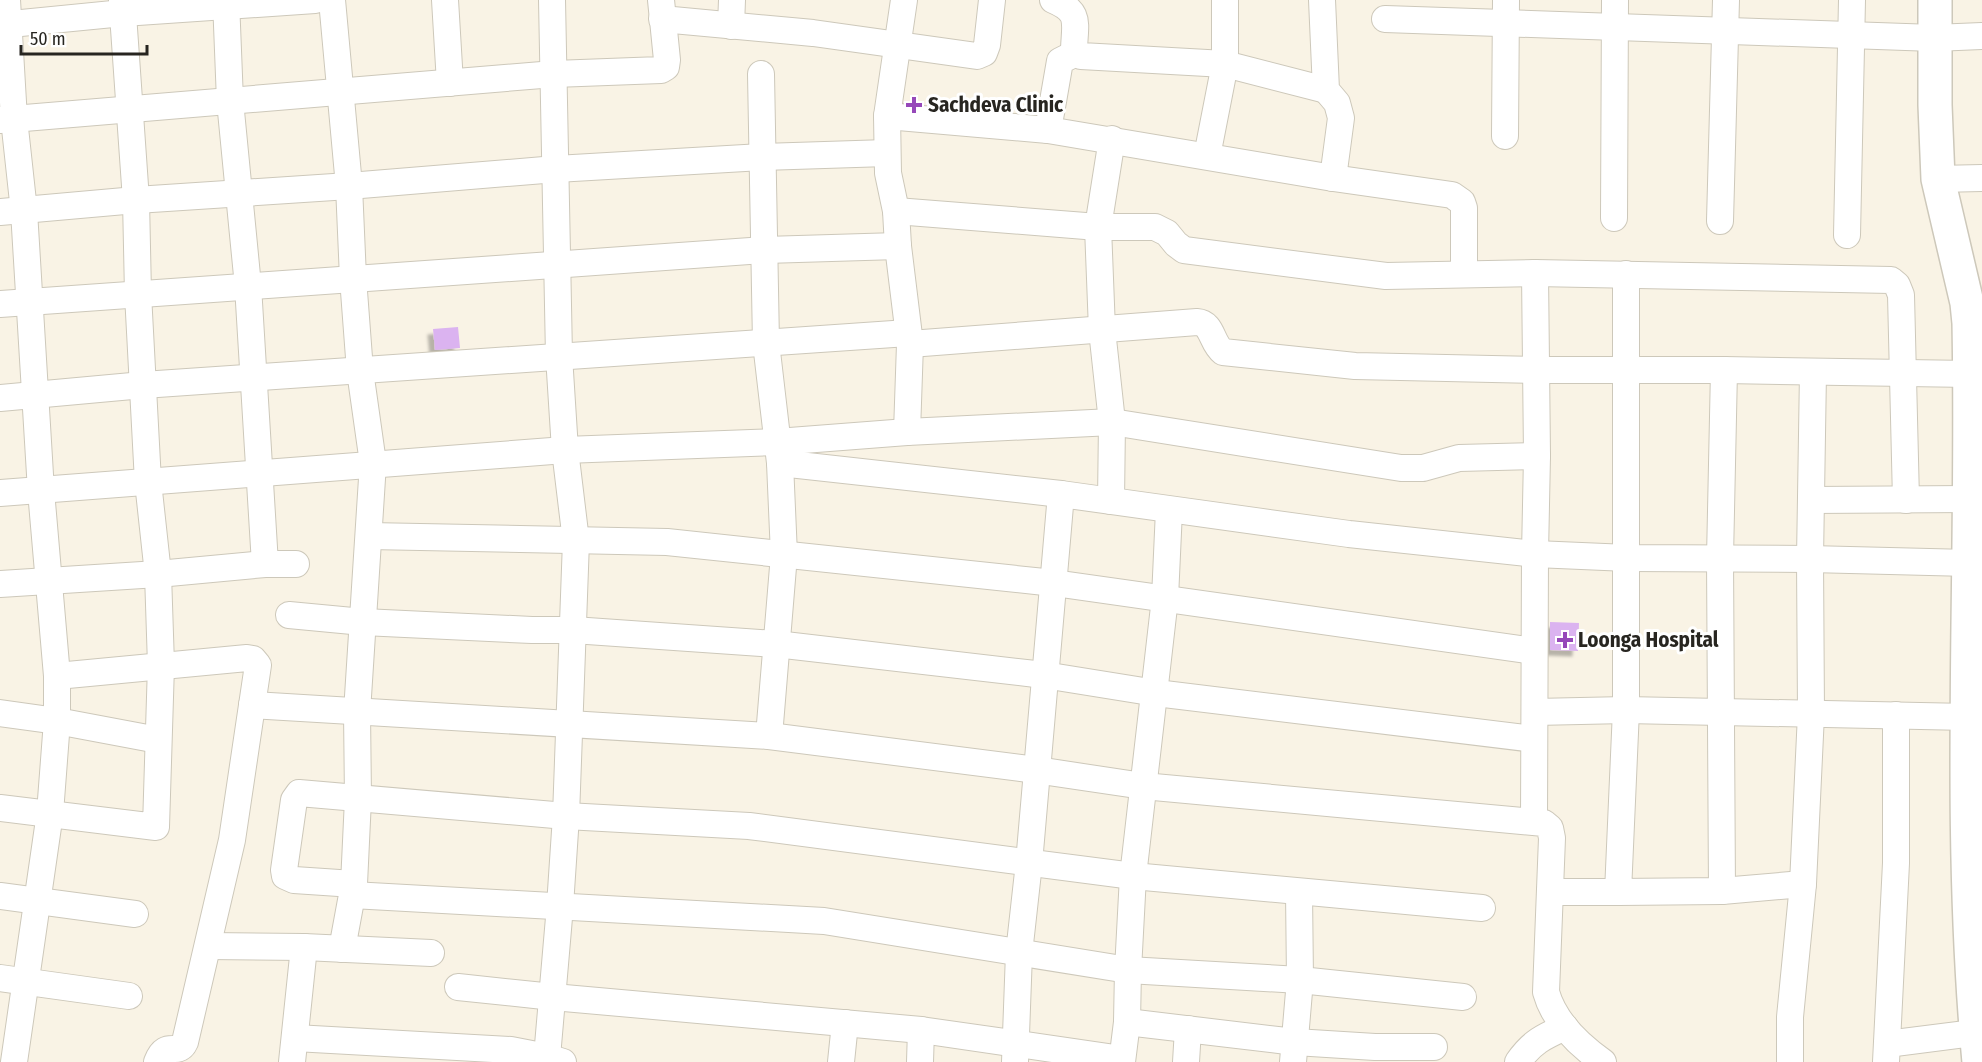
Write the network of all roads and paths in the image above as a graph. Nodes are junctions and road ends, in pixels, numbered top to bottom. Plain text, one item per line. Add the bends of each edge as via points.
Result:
1 (315, 0) edge
2 (332, 0) edge
3 (445, 0) edge
4 (552, 0) edge
5 (732, 0) edge
6 (904, 0) edge
7 (992, 0) edge
8 (1053, 0) edge
9 (1225, 0) edge
10 (1322, 0) edge
11 (1615, 0) edge
12 (1726, 0) edge
13 (1852, 0) edge
14 (1935, 0) edge
15 (226, 4) edge
16 (122, 7) edge
17 (661, 9) edge
18 (1414, 10) edge
19 (1506, 11) edge
20 (5, 16) edge
21 (1385, 19) dead end
22 (731, 26) junction
23 (1614, 26) junction
24 (1725, 30) junction
25 (1851, 35) junction
26 (1982, 36) edge
27 (1934, 38) junction
28 (898, 44) junction
29 (1076, 53) junction
30 (1225, 64) junction
31 (554, 74) junction
32 (761, 74) dead end
33 (450, 83) junction
34 (1326, 90) junction
35 (340, 92) junction
36 (231, 101) junction
37 (130, 110) junction
38 (887, 116) junction
39 (7, 119) edge
40 (1048, 130) junction
41 (1505, 136) dead end
42 (1112, 140) junction
43 (887, 153) junction
44 (1207, 156) junction
45 (762, 157) junction
46 (556, 169) junction
47 (1333, 178) junction
48 (1982, 178) edge
49 (1938, 179) junction
50 (349, 186) junction
51 (238, 193) junction
52 (136, 200) junction
53 (896, 210) junction
54 (12, 211) edge
55 (1614, 218) dead end
56 (1720, 221) dead end
57 (1098, 227) junction
58 (1847, 235) dead end
59 (898, 246) junction
60 (765, 250) junction
61 (556, 264) junction
62 (1535, 273) junction
63 (1464, 274) junction
64 (1626, 274) junction
65 (353, 278) junction
66 (248, 286) junction
67 (138, 294) junction
68 (29, 301) junction
69 (0, 303) edge
70 (1102, 330) junction
71 (909, 339) junction
72 (766, 343) junction
73 (559, 356) junction
74 (1974, 356) edge
75 (1536, 370) junction
76 (1724, 370) junction
77 (360, 371) junction
78 (1628, 371) junction
79 (1813, 372) junction
80 (1903, 373) junction
81 (253, 378) junction
82 (143, 385) junction
83 (34, 395) junction
84 (0, 398) edge
85 (1112, 422) junction
86 (907, 432) junction
87 (566, 450) junction
88 (779, 452) junction
89 (1537, 456) junction
90 (374, 463) junction
91 (261, 473) junction
92 (148, 482) junction
93 (41, 491) junction
94 (0, 493) edge
95 (1061, 494) junction
96 (1970, 499) junction
97 (1811, 500) junction
98 (1906, 500) junction
99 (1111, 501) junction
100 (1169, 510) junction
101 (369, 536) junction
102 (576, 541) junction
103 (1535, 554) junction
104 (784, 555) junction
105 (1628, 558) junction
106 (1720, 558) junction
107 (1810, 559) junction
108 (1970, 563) junction
109 (265, 564) junction
110 (296, 564) dead end
111 (158, 574) junction
112 (48, 579) junction
113 (1054, 583) junction
114 (0, 584) edge
115 (1165, 598) junction
116 (289, 615) dead end
117 (363, 622) junction
118 (573, 630) junction
119 (776, 644) junction
120 (1975, 649) edge
121 (1534, 651) junction
122 (161, 666) junction
123 (1044, 675) junction
124 (57, 676) junction
125 (1156, 693) junction
126 (252, 705) junction
127 (1626, 710) junction
128 (357, 712) junction
129 (1535, 712) junction
130 (0, 713) edge
131 (1720, 713) junction
132 (1811, 714) junction
133 (1896, 715) junction
134 (1968, 717) junction
135 (57, 721) junction
136 (570, 724) junction
137 (769, 736) junction
138 (1534, 739) junction
139 (158, 740) junction
140 (1036, 770) junction
141 (1143, 786) junction
142 (358, 799) junction
143 (0, 808) edge
144 (50, 813) junction
145 (566, 816) junction
146 (1534, 821) junction
147 (1975, 839) edge
148 (1029, 863) junction
149 (1133, 876) junction
150 (1803, 884) junction
151 (353, 889) junction
152 (1722, 891) junction
153 (1299, 892) junction
154 (1550, 892) junction
155 (1618, 892) junction
156 (0, 896) edge
157 (37, 902) junction
158 (560, 906) junction
159 (1482, 908) dead end
160 (135, 914) dead end
161 (208, 946) junction
162 (304, 947) junction
163 (342, 949) junction
164 (431, 953) dead end
165 (1019, 953) junction
166 (1128, 970) junction
167 (0, 978) edge
168 (1300, 980) junction
169 (26, 981) junction
170 (458, 987) dead end
171 (129, 996) dead end
172 (552, 997) junction
173 (1463, 997) dead end
174 (1127, 1022) junction
175 (845, 1023) junction
176 (1565, 1027) junction
177 (921, 1029) junction
178 (1188, 1029) junction
179 (1979, 1042) edge
180 (1434, 1047) dead end
181 (294, 1050) edge
182 (1294, 1052) edge
183 (1016, 1053) edge
184 (1887, 1053) edge
185 (1374, 1054) edge
186 (510, 1056) edge
187 (555, 1059) edge
188 (1122, 1060) edge
189 (14, 1062) edge
190 (158, 1062) edge
191 (842, 1062) edge
192 (920, 1062) edge
193 (1186, 1062) edge
194 (1518, 1062) edge
195 (1603, 1062) edge
196 (1790, 1062) edge

1 - 15 street
2 - 35 street
3 - 33 street
4 - 31 street
5 - 22 street
6 - 28 street
7 - 28 street via 984,53 977,56
8 - 29 street via 1076,17
9 - 30 street
10 - 34 street
11 - 23 street
12 - 24 street
13 - 25 street
14 - 27 main road
15 - 16 street
15 - 36 street
16 - 20 street
16 - 37 street
17 - 22 street
17 - 31 street via 666,67
18 - 19 street
18 - 21 street
19 - 23 street
19 - 41 street
20 - 39 street
22 - 28 street
23 - 24 street
23 - 55 street
24 - 25 street
24 - 56 street
25 - 27 street
25 - 58 street
26 - 27 street
27 - 49 main road
28 - 38 street
29 - 30 street
29 - 40 street via 1060,62
30 - 34 street
30 - 44 street
31 - 33 street
31 - 46 street
32 - 45 street
33 - 35 street
34 - 47 street via 1337,103 1341,118
35 - 36 street
35 - 50 street
36 - 37 street
36 - 51 street
37 - 39 street
37 - 52 street
38 - 40 street
38 - 43 street
39 - 54 street
40 - 42 street
42 - 44 street
42 - 57 street
43 - 45 street
43 - 53 street
44 - 47 street
45 - 46 street
45 - 60 street
46 - 50 street
46 - 61 street
47 - 63 street via 1457,198 1464,208
48 - 49 street
49 - 74 main road via 1967,303
50 - 51 street
50 - 65 street
51 - 52 street
51 - 66 street
52 - 54 street
52 - 67 street
53 - 57 street
53 - 59 street
54 - 68 street
57 - 63 street via 1155,227 1184,250 1363,275
57 - 70 street
59 - 60 street
59 - 71 street
60 - 61 street
60 - 72 street
61 - 65 street
61 - 73 street
62 - 63 street
62 - 64 street
62 - 75 street
64 - 78 street
64 - 80 street via 1891,280 1898,285 1901,295
65 - 66 street
65 - 77 street
66 - 67 street
66 - 81 street
67 - 68 street
67 - 82 street
68 - 69 street
68 - 83 street
70 - 71 street
70 - 75 street via 1203,322 1209,327 1216,347 1235,354 1355,366
70 - 85 street
71 - 72 street
71 - 86 street
72 - 73 street
72 - 88 street
73 - 77 street
73 - 87 street
74 - 80 street
74 - 96 main road
75 - 78 street
75 - 89 street
76 - 78 street
76 - 79 street
76 - 106 street
77 - 81 street
77 - 90 street
78 - 105 street
79 - 80 street
79 - 97 street
80 - 98 street
81 - 82 street
81 - 91 street
82 - 83 street
82 - 92 street
83 - 84 street
83 - 93 street
85 - 86 street
85 - 89 street via 1401,468 1424,468 1459,458
85 - 99 street
86 - 88 street
87 - 88 street
87 - 90 street
87 - 102 street
88 - 95 street
88 - 104 street
89 - 103 street
90 - 91 street
90 - 101 street
91 - 92 street
91 - 109 street
92 - 93 street
92 - 111 street
93 - 94 street
93 - 112 street
95 - 99 street
95 - 113 street
96 - 98 street
96 - 108 main road
97 - 98 street
97 - 107 street
99 - 100 street
100 - 103 street
100 - 115 street
101 - 102 street
101 - 117 street
102 - 104 street via 667,542
102 - 118 street
103 - 105 street
103 - 121 street
104 - 113 street
104 - 119 street
105 - 106 street
105 - 127 street
106 - 107 street
106 - 131 street
107 - 108 street
107 - 132 street
108 - 120 main road
109 - 110 street
109 - 111 street
111 - 112 street
111 - 122 street
112 - 114 street
112 - 124 street
113 - 115 street
113 - 123 street
115 - 121 street
115 - 125 street
116 - 117 street
117 - 118 street
117 - 128 street
118 - 119 street
118 - 136 street
119 - 123 street
119 - 137 street
120 - 134 main road
121 - 129 street
122 - 124 street
122 - 126 street via 253,659 258,665
122 - 139 street
123 - 125 street
123 - 140 street
124 - 135 street
125 - 138 street
125 - 141 street
126 - 128 street
126 - 161 street via 232,840
127 - 129 street
127 - 131 street
127 - 155 street
128 - 136 street
128 - 142 street
129 - 138 street
130 - 135 street
131 - 132 street
131 - 152 street
132 - 133 street
132 - 150 street
133 - 134 street
133 - 184 street via 1896,863
134 - 147 main road
135 - 139 street
135 - 144 street
136 - 137 street
136 - 145 street
137 - 140 street
138 - 146 street
139 - 144 street via 156,827
140 - 141 street
140 - 148 street
141 - 146 street
141 - 149 street
142 - 145 street
142 - 151 street
142 - 151 street via 298,793 284,870 285,876 294,880
143 - 144 street
144 - 157 street
145 - 148 street via 749,826
145 - 158 street
146 - 154 street via 1550,828
147 - 179 main road
148 - 149 street
148 - 165 street
149 - 153 street
149 - 166 street
150 - 152 street
150 - 196 street via 1790,1017
151 - 158 street
151 - 163 street
152 - 155 street
153 - 159 street
153 - 168 street
154 - 155 street
154 - 176 street via 1546,992
156 - 157 street
157 - 160 street
157 - 169 street
158 - 165 street via 824,921
158 - 172 street
161 - 162 street
161 - 190 street via 183,1047 166,1049
162 - 163 street
162 - 181 street
163 - 164 street
165 - 166 street
165 - 183 street
166 - 168 street
166 - 174 street
167 - 169 street
168 - 173 street
168 - 182 street
169 - 171 street
169 - 189 street
170 - 172 street
172 - 175 street
172 - 187 street
174 - 178 street
174 - 188 street
175 - 177 street
175 - 191 street
176 - 194 street via 1539,1038
176 - 195 street
177 - 183 street
177 - 192 street
178 - 182 street
178 - 193 street
179 - 184 street
180 - 185 street
181 - 186 street
182 - 185 street
183 - 188 street
186 - 187 street

